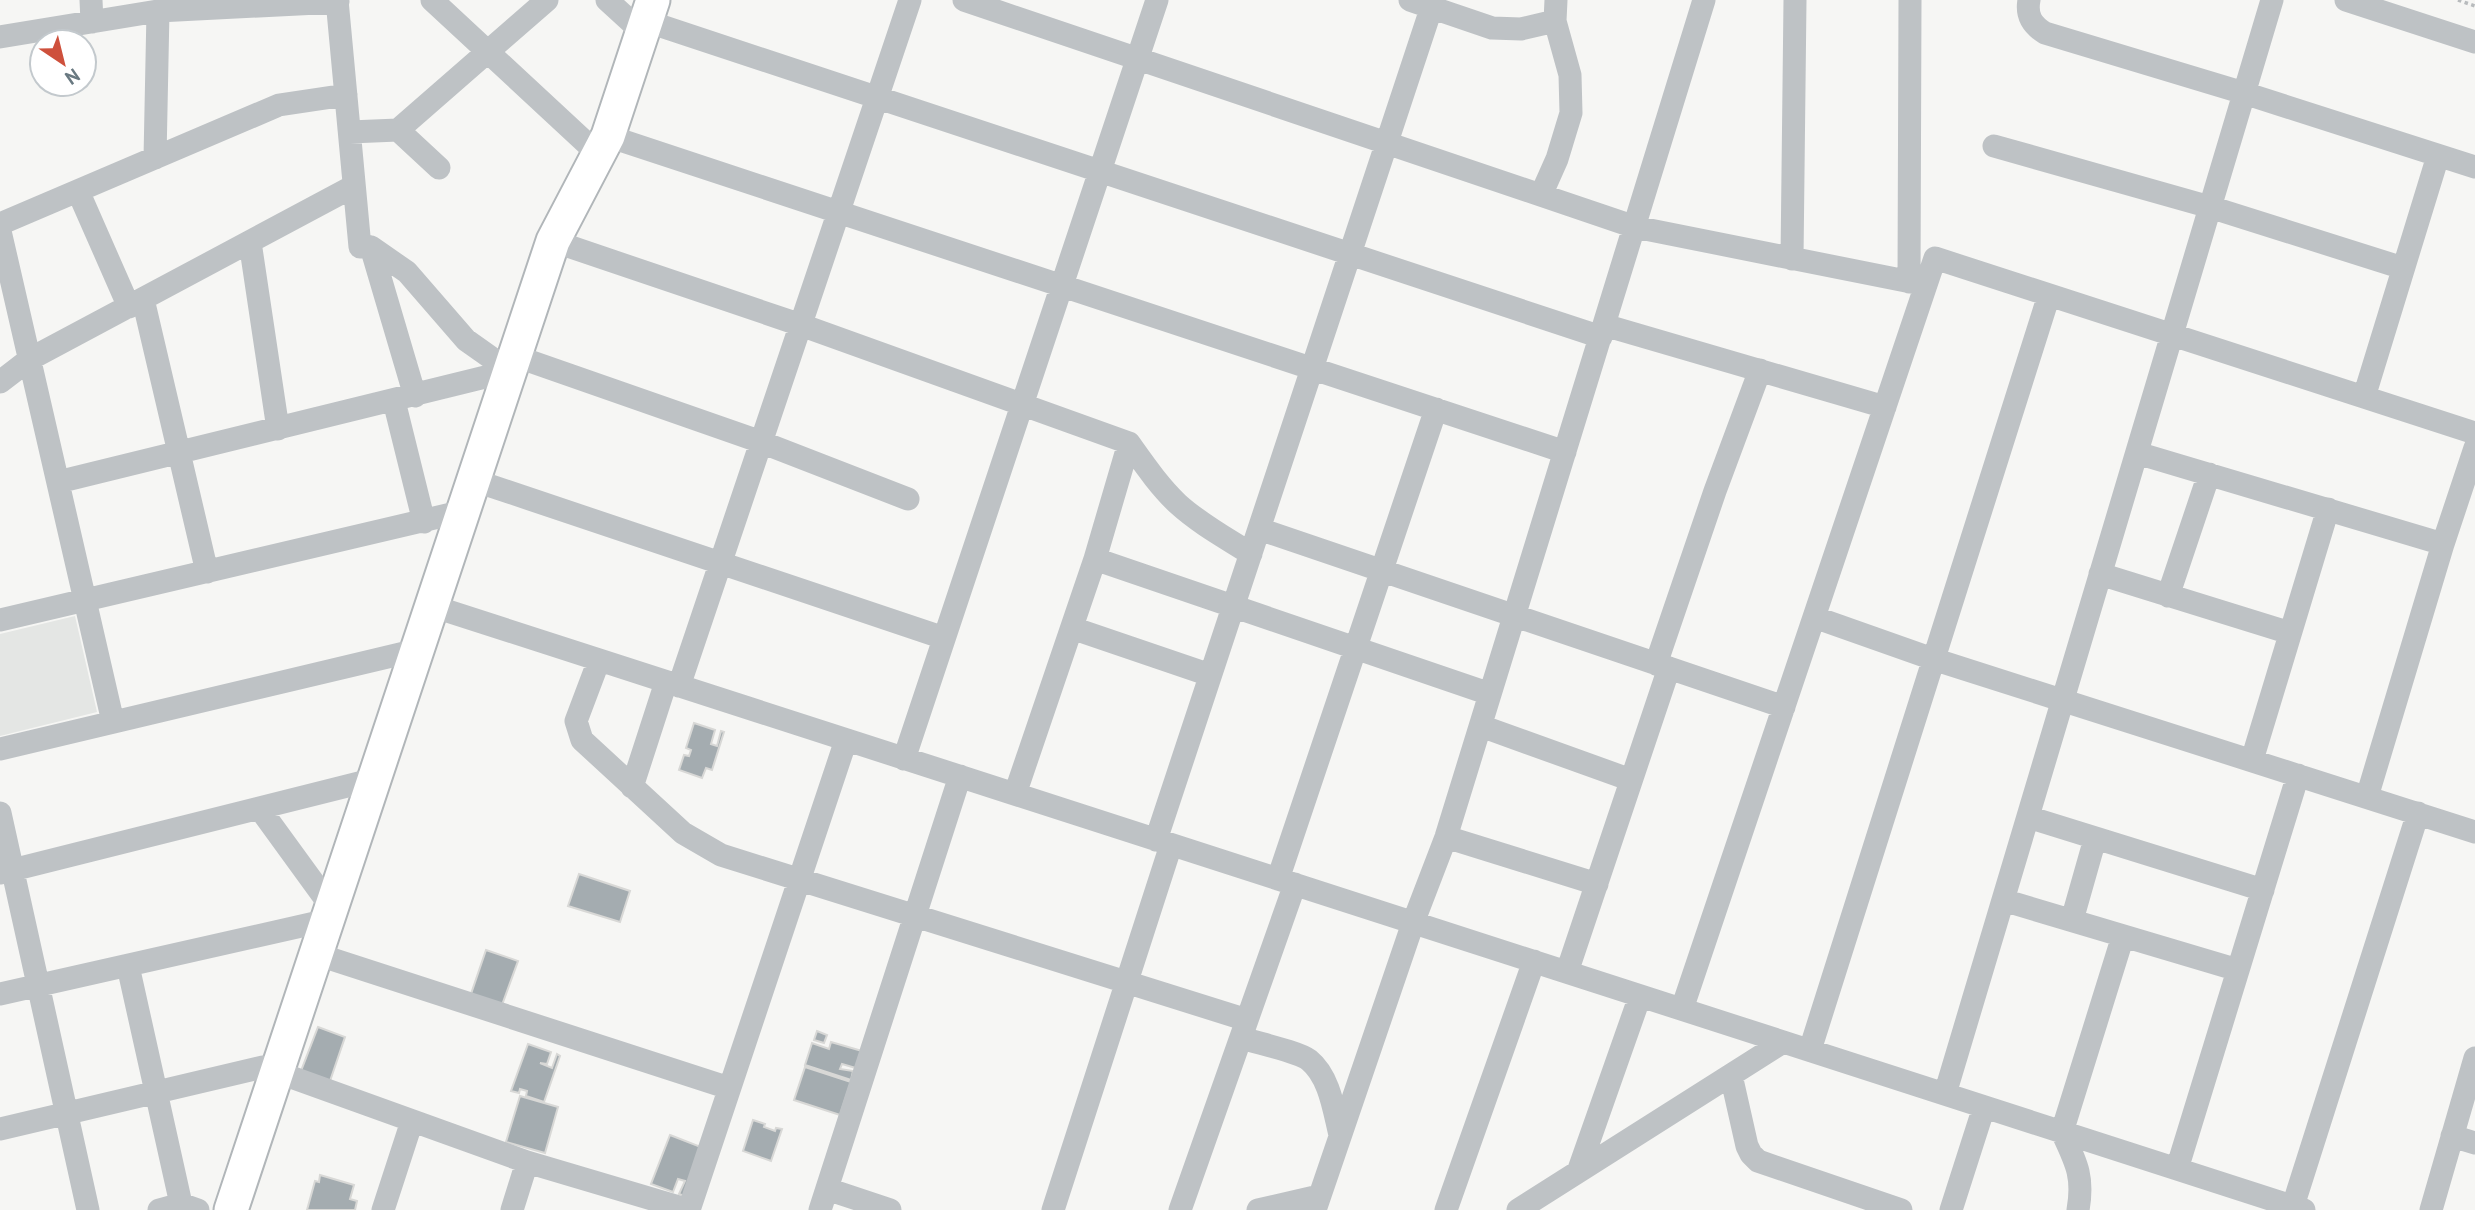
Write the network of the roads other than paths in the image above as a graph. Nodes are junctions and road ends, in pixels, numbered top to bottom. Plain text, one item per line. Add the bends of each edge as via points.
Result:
1 (432, 0) edge
2 (547, 0) edge
3 (607, 0) edge
4 (910, 0) edge
5 (964, 0) edge
6 (1157, 0) edge
7 (1410, 0) edge
8 (1704, 0) edge
9 (1795, 0) edge
10 (1910, 0) edge
11 (2029, 0) edge
12 (2272, 0) edge
13 (2346, 0) edge
14 (338, 1) edge
15 (1433, 3) edge
16 (91, 11) edge
17 (158, 11) junction
18 (1555, 11) edge
19 (647, 18) edge
20 (0, 37) edge
21 (2475, 42) edge
22 (488, 52) junction
23 (1137, 58) junction
24 (2244, 93) junction
25 (346, 94) junction
26 (877, 97) junction
27 (398, 130) junction
28 (349, 132) junction
29 (1387, 143) junction
30 (603, 145) junction
31 (1994, 146) dead end
32 (2438, 156) junction
33 (155, 158) junction
34 (2475, 167) edge
35 (439, 168) dead end
36 (1100, 171) junction
37 (354, 186) junction
38 (78, 191) junction
39 (1541, 195) junction
40 (2210, 206) junction
41 (838, 212) junction
42 (0, 224) edge
43 (1635, 227) junction
44 (0, 231) edge
45 (553, 241) junction
46 (250, 242) junction
47 (371, 247) junction
48 (1350, 253) junction
49 (1792, 258) junction
50 (2403, 268) junction
51 (1917, 284) junction
52 (1061, 286) junction
53 (2049, 295) junction
54 (136, 303) junction
55 (801, 325) junction
56 (1602, 331) junction
57 (2172, 335) junction
58 (30, 359) junction
59 (512, 364) junction
60 (1312, 369) junction
61 (1760, 370) junction
62 (0, 382) edge
63 (2364, 397) junction
64 (405, 398) junction
65 (1023, 404) junction
66 (1885, 407) junction
67 (1436, 409) junction
68 (278, 429) junction
69 (2475, 433) edge
70 (761, 442) junction
71 (1129, 443) junction
72 (2475, 448) edge
73 (1565, 452) junction
74 (179, 453) junction
75 (2137, 453) junction
76 (2209, 474) junction
77 (58, 482) junction
78 (468, 496) junction
79 (908, 499) dead end
80 (2328, 509) junction
81 (424, 522) junction
82 (1259, 529) junction
83 (2443, 544) junction
84 (1251, 554) junction
85 (1095, 559) junction
86 (720, 563) junction
87 (1382, 571) junction
88 (207, 572) junction
89 (2100, 574) junction
90 (2168, 596) junction
91 (85, 600) junction
92 (432, 606) junction
93 (1234, 606) junction
94 (1514, 616) junction
95 (1814, 617) junction
96 (0, 620) edge
97 (1072, 628) junction
98 (2290, 633) junction
99 (944, 638) junction
100 (1356, 648) junction
101 (417, 650) junction
102 (1933, 659) junction
103 (599, 660) junction
104 (1663, 666) junction
105 (1210, 675) junction
106 (672, 684) junction
107 (1490, 694) junction
108 (2063, 699) junction
109 (1784, 707) junction
110 (113, 722) junction
111 (1481, 726) junction
112 (846, 740) junction
113 (0, 749) edge
114 (904, 758) junction
115 (2252, 760) junction
116 (2298, 775) junction
117 (960, 776) junction
118 (375, 779) junction
119 (1631, 779) junction
120 (632, 787) junction
121 (1016, 794) junction
122 (2367, 797) junction
123 (260, 809) junction
124 (0, 813) edge
125 (2418, 813) junction
126 (2028, 817) junction
127 (2475, 832) edge
128 (1446, 837) junction
129 (2095, 839) junction
130 (1163, 842) junction
131 (6, 871) edge
132 (799, 880) junction
133 (1287, 882) junction
134 (1597, 884) junction
135 (2263, 890) junction
136 (2003, 900) junction
137 (330, 914) junction
138 (915, 916) junction
139 (2071, 920) junction
140 (1413, 923) junction
141 (2123, 936) junction
142 (316, 954) junction
143 (1534, 961) junction
144 (128, 966) junction
145 (2238, 970) junction
146 (1567, 972) junction
147 (1126, 982) junction
148 (38, 986) junction
149 (0, 995) edge
150 (1640, 996) junction
151 (1682, 1009) junction
152 (1245, 1029) junction
153 (1783, 1042) junction
154 (1810, 1051) junction
155 (2475, 1058) edge
156 (277, 1072) junction
157 (1731, 1075) junction
158 (729, 1088) junction
159 (156, 1092) junction
160 (1945, 1094) junction
161 (1983, 1107) junction
162 (67, 1113) junction
163 (412, 1121) junction
164 (0, 1129) edge
165 (2062, 1132) junction
166 (1340, 1135) junction
167 (2452, 1136) junction
168 (2475, 1143) edge
169 (527, 1162) junction
170 (2177, 1169) junction
171 (1578, 1172) junction
172 (823, 1199) edge
173 (1317, 1203) edge
174 (190, 1207) edge
175 (2299, 1208) edge
176 (88, 1210) edge
177 (159, 1210) edge
178 (231, 1210) edge
179 (383, 1210) edge
180 (512, 1210) edge
181 (890, 1210) edge
182 (1053, 1210) edge
183 (1180, 1210) edge
184 (1258, 1210) edge
185 (1446, 1210) edge
186 (1518, 1210) edge
187 (1901, 1210) edge
188 (1951, 1210) edge
189 (2078, 1210) edge
190 (2431, 1210) edge

1 - 22 street
2 - 22 street
3 - 19 street
4 - 26 street
5 - 23 street
6 - 23 street
7 - 15 street
8 - 43 street
9 - 49 street
10 - 51 street
11 - 24 street via 2030,18 2045,33
12 - 24 street
13 - 21 street
14 - 17 street
14 - 25 street
15 - 18 street via 1492,28 1521,29
15 - 29 street
16 - 17 street
16 - 20 street
17 - 33 street
18 - 39 street via 1570,75 1571,113
19 - 26 street
19 - 30 street
22 - 27 street
22 - 30 street
23 - 29 street
23 - 36 street
24 - 32 street
24 - 40 street
25 - 28 street
25 - 33 street via 279,105
26 - 36 street
26 - 41 street
27 - 28 street
27 - 35 street
28 - 37 street
29 - 39 street
29 - 48 street
30 - 41 street
30 - 45 street
31 - 40 street
32 - 34 street
32 - 50 street
33 - 38 street
36 - 48 street
36 - 52 street
37 - 46 street
37 - 47 street via 360,247
38 - 42 street
38 - 54 street
39 - 43 street
40 - 50 street
40 - 57 street
41 - 52 street
41 - 55 street
43 - 49 street
43 - 56 street
44 - 58 street
45 - 55 street
45 - 59 street
46 - 54 street
46 - 68 street
47 - 59 street via 407,272 466,340
47 - 64 street
48 - 56 street
48 - 60 street
49 - 51 street
50 - 63 street
51 - 53 street via 1935,258
51 - 66 street
52 - 60 street
52 - 65 street
53 - 57 street
53 - 102 street
54 - 58 street
54 - 74 street
55 - 65 street
55 - 70 street
56 - 61 street
56 - 73 street
57 - 63 street
57 - 75 street
58 - 62 street
58 - 77 street
59 - 64 street
59 - 70 street
59 - 78 street
60 - 67 street
60 - 82 street
61 - 66 street
61 - 104 street via 1715,491
63 - 69 street
64 - 68 street
64 - 81 street
65 - 71 street
65 - 99 street
66 - 95 street
67 - 73 street
67 - 87 street
68 - 74 street
70 - 79 street
70 - 86 street
71 - 84 street via 1178,503
71 - 85 street
72 - 83 street
73 - 94 street
74 - 77 street
74 - 88 street
75 - 76 street
75 - 89 street
76 - 80 street
76 - 90 street
77 - 91 street
78 - 81 street
78 - 86 street
78 - 92 street
80 - 83 street
80 - 98 street
81 - 88 street
82 - 84 street
82 - 87 street
83 - 122 street
84 - 93 street
85 - 93 street
85 - 97 street
86 - 99 street
86 - 106 street
87 - 94 street
87 - 100 street
88 - 91 street
89 - 90 street
89 - 108 street
90 - 98 street
91 - 96 street
91 - 110 street
92 - 101 street
92 - 103 street
93 - 100 street
93 - 105 street
94 - 104 street
94 - 107 street
95 - 102 street
95 - 109 street
97 - 105 street
97 - 121 street
98 - 115 street
99 - 114 street
100 - 107 street
100 - 133 street
101 - 110 street
101 - 118 street
102 - 108 street
102 - 154 street
103 - 106 street
103 - 120 street via 576,721 582,740
104 - 109 street
104 - 119 street
105 - 130 street
106 - 112 street
106 - 120 street
107 - 111 street
108 - 115 street
108 - 126 street
109 - 151 street
110 - 113 street
111 - 119 street
111 - 128 street
112 - 114 street
112 - 132 street
114 - 117 street
115 - 116 street
116 - 122 street
116 - 135 street
117 - 121 street
117 - 138 street
118 - 123 street
118 - 137 street
119 - 134 street
120 - 132 street via 683,833 721,855
121 - 130 street
122 - 125 street
123 - 131 street
123 - 137 street
124 - 131 street
125 - 127 street
125 - 175 street
126 - 129 street
126 - 136 street
128 - 134 street
128 - 140 street
129 - 135 street
129 - 139 street
130 - 133 street
130 - 147 street
131 - 148 street
132 - 138 street
132 - 158 street
133 - 140 street
133 - 152 street
134 - 146 street
135 - 145 street
136 - 139 street
136 - 160 street
137 - 142 street
137 - 144 street
138 - 147 street
138 - 172 street
139 - 141 street
140 - 143 street
140 - 166 street
141 - 145 street
141 - 165 street
142 - 156 street
142 - 158 street
143 - 146 street
143 - 185 street
144 - 148 street
144 - 159 street
145 - 170 street
146 - 150 street
147 - 152 street
147 - 182 street
148 - 149 street
148 - 162 street
150 - 151 street
150 - 171 street
151 - 153 street
152 - 166 street via 1308,1059 1329,1090
152 - 183 street
153 - 154 street
153 - 157 street
154 - 160 street
155 - 167 street
156 - 159 street via 263,1067
156 - 163 street
156 - 178 street
157 - 171 street
157 - 187 street via 1747,1146 1758,1161
158 - 169 street via 689,1210
159 - 162 street
159 - 174 street
160 - 161 street
161 - 165 street
161 - 188 street
162 - 164 street
162 - 176 street
163 - 169 street
163 - 179 street
165 - 170 street
165 - 189 street via 2081,1177
166 - 173 street
167 - 168 street
167 - 190 street
169 - 180 street
170 - 175 street
171 - 186 street
172 - 181 street
173 - 184 street
174 - 177 street

